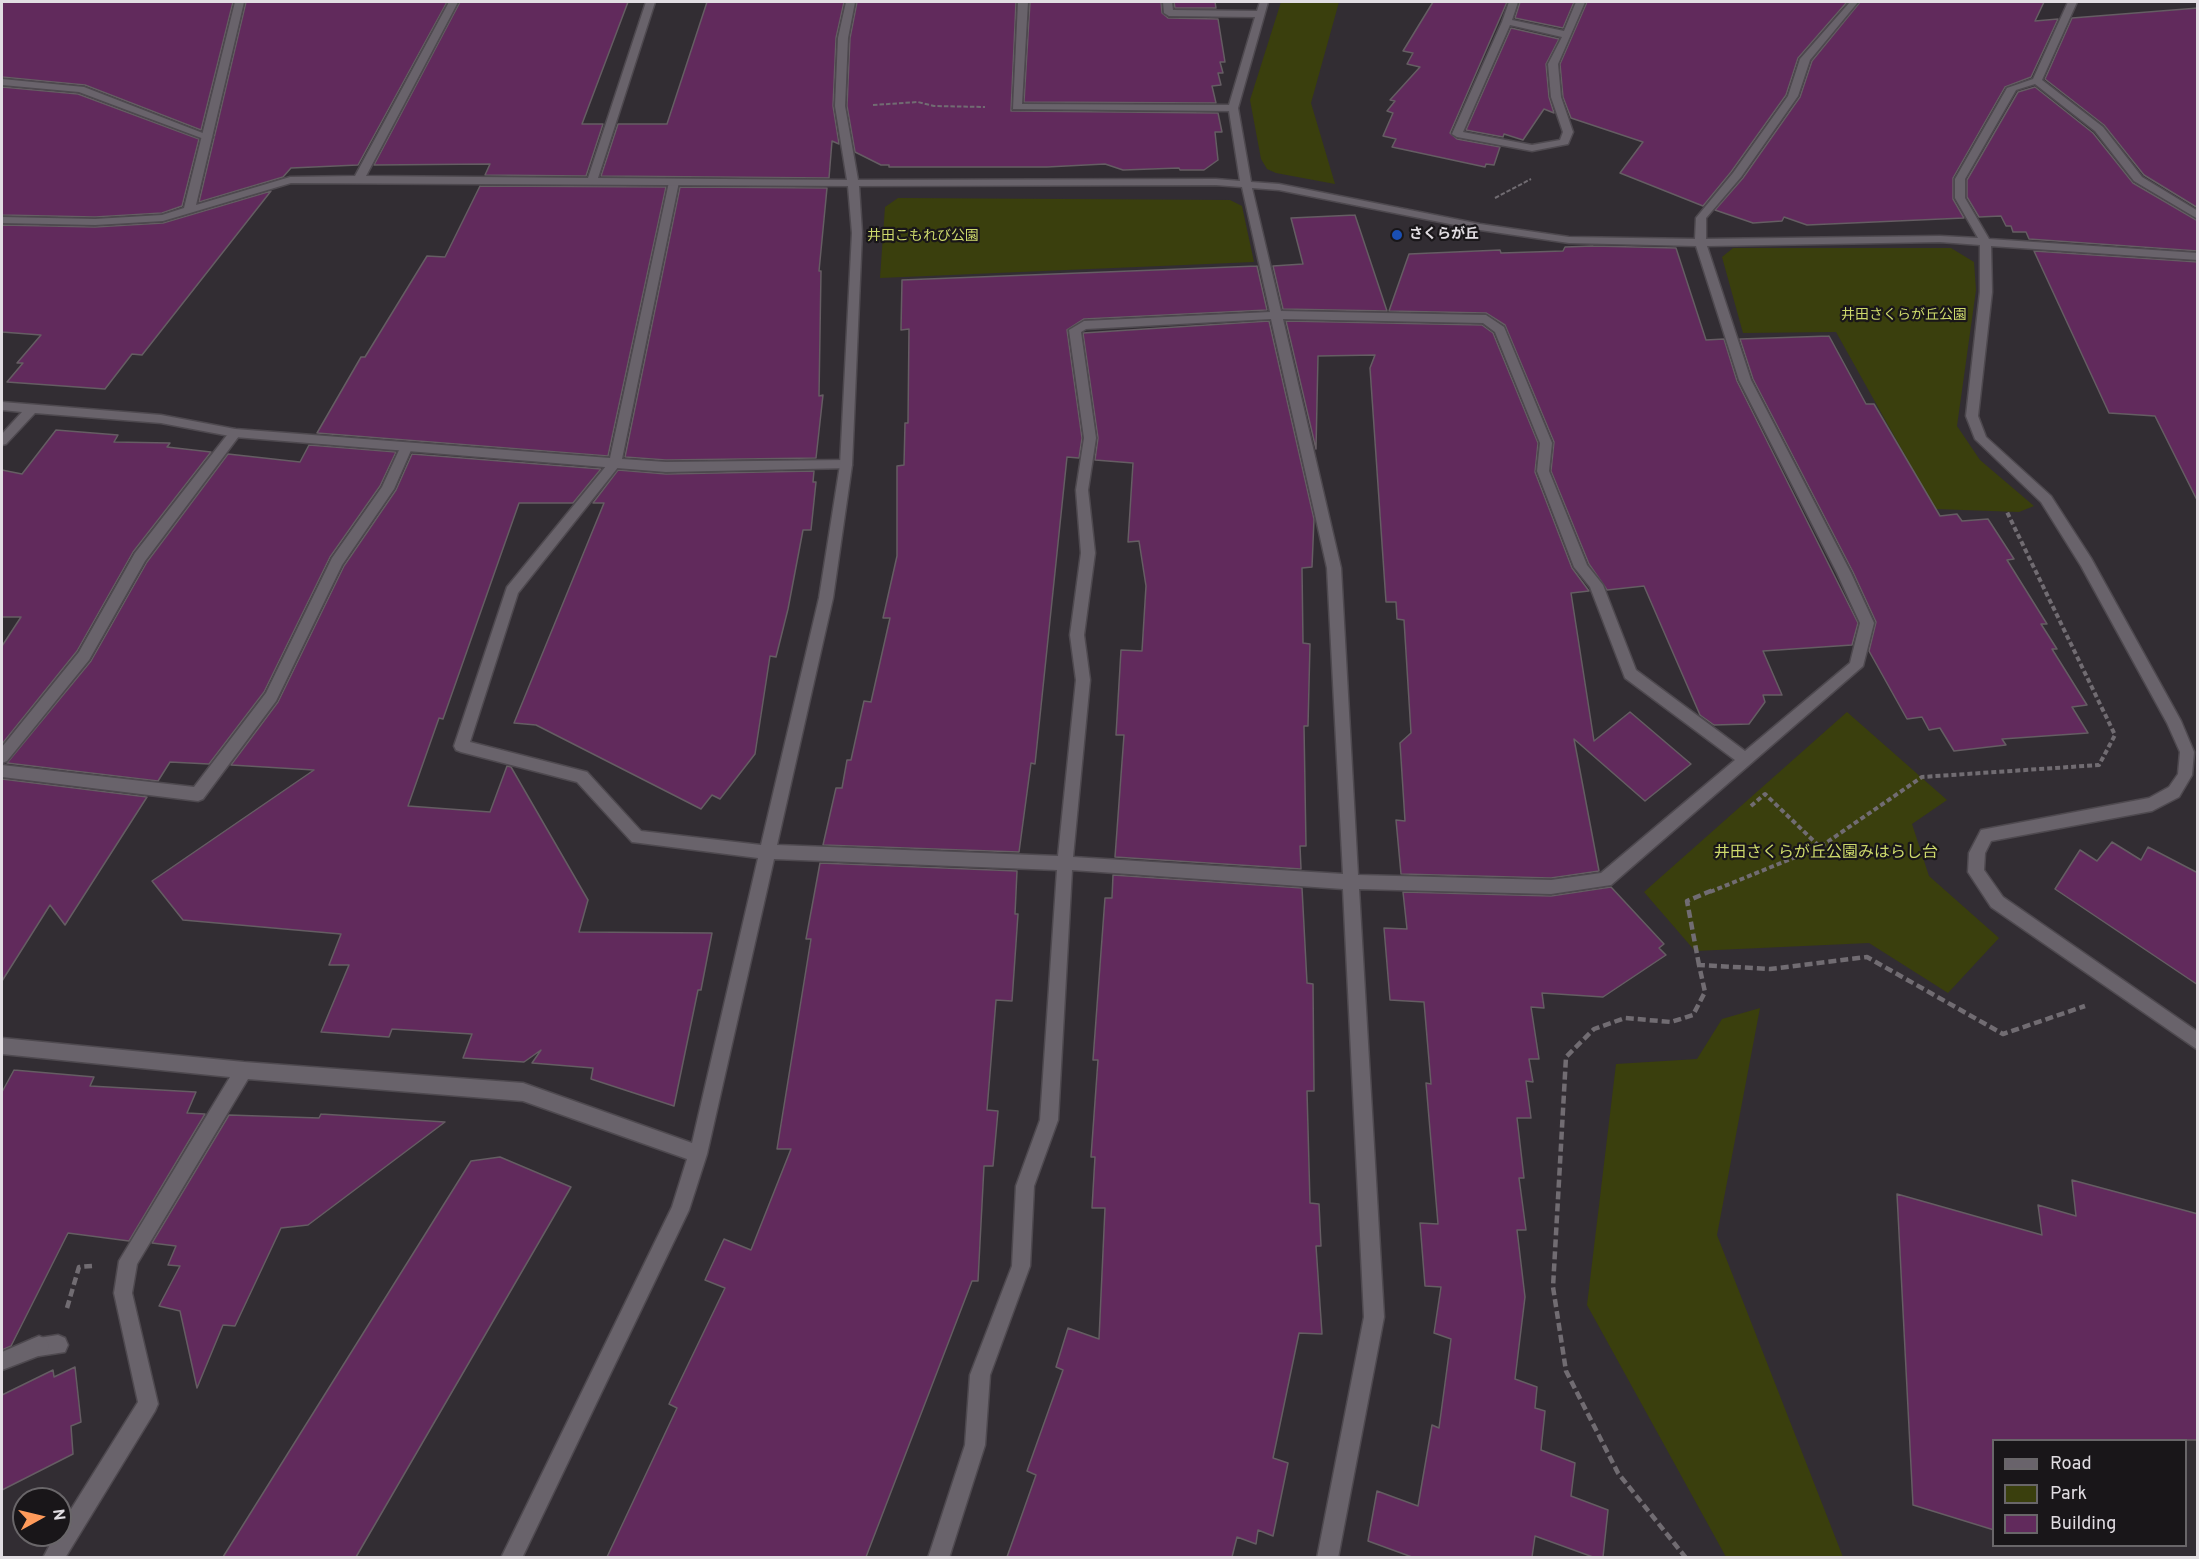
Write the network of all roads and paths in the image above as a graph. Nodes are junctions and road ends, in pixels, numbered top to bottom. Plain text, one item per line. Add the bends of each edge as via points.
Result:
1 (239, 2) edge
2 (453, 2) edge
3 (651, 2) edge
4 (852, 2) edge
5 (1023, 2) edge
6 (1168, 2) edge
7 (1264, 2) edge
8 (1513, 2) edge
9 (1580, 2) edge
10 (1854, 2) edge
11 (2073, 2) edge
12 (1260, 14) junction
13 (1507, 22) junction
14 (1567, 35) junction
15 (2037, 81) junction
16 (2, 82) edge
17 (840, 106) junction
18 (1017, 107) junction
19 (1233, 108) junction
20 (208, 137) junction
21 (1564, 142) junction
22 (359, 179) junction
23 (592, 181) junction
24 (674, 182) junction
25 (853, 182) junction
26 (1246, 183) junction
27 (189, 211) junction
28 (2198, 216) edge
29 (2, 220) edge
30 (1455, 222) junction
31 (1985, 241) junction
32 (1700, 243) junction
33 (2198, 257) edge
34 (1277, 315) junction
35 (2, 406) edge
36 (33, 408) junction
37 (235, 433) junction
38 (2, 441) edge
39 (406, 448) junction
40 (615, 463) junction
41 (846, 465) junction
42 (2007, 512) dead end
43 (2, 757) edge
44 (1746, 760) junction
45 (2, 771) edge
46 (1751, 806) dead end
47 (1820, 847) junction
48 (766, 852) junction
49 (1065, 863) junction
50 (1351, 882) junction
51 (1700, 965) junction
52 (2125, 992) junction
53 (2198, 1042) edge
54 (2, 1046) edge
55 (244, 1070) junction
56 (698, 1154) junction
57 (79, 1267) dead end
58 (65, 1313) dead end
59 (49, 1346) dead end
60 (2, 1361) edge
61 (53, 1557) edge
62 (511, 1557) edge
63 (938, 1557) edge
64 (1327, 1557) edge
65 (1686, 1557) edge

1 - 20 street
2 - 22 street
3 - 23 street
4 - 17 street via 843,38
5 - 18 street
6 - 12 street via 1169,13
7 - 12 street
8 - 13 street
9 - 14 street
10 - 32 street via 1805,59 1793,96 1701,218
11 - 15 street
12 - 19 street
13 - 14 street
13 - 21 street via 1457,134 1532,148
14 - 21 street via 1553,64 1556,97 1568,132
15 - 28 street via 2098,129 2138,179
15 - 31 street via 2012,88 1960,179 1960,198
16 - 20 street via 81,89
17 - 18 path via 918,102 934,106
17 - 25 street
18 - 19 street
19 - 26 street
20 - 27 street
21 - 30 path via 1552,164 1537,176 1459,212
22 - 23 street
22 - 27 street via 290,180
23 - 24 street
24 - 25 street
24 - 40 street
25 - 26 street
25 - 41 street via 857,233
26 - 30 street
26 - 34 street
27 - 29 street via 163,218 95,222
30 - 32 street via 1569,240
31 - 32 street
31 - 33 street
31 - 52 street via 1986,292 1972,416 1981,439 2046,499 2086,562 2174,721 2187,752 2185,775 2175,792 2152,804 1986,835 1977,853 1976,872 1997,902
32 - 44 street via 1745,380 1867,624 1856,666
34 - 44 street via 1486,319 1500,330 1546,443 1543,471 1581,567 1596,585 1630,674
34 - 49 street via 1084,325 1075,330 1090,438 1082,490 1088,553 1077,635 1083,680
34 - 50 street via 1334,568
35 - 36 street
36 - 37 street via 160,419
36 - 38 street
37 - 39 street
37 - 43 street via 140,557 84,656
39 - 40 street
39 - 45 street via 388,489 337,562 271,697 198,794
40 - 41 street
40 - 48 street via 512,591 461,746 582,777 637,837
41 - 48 street via 826,598
42 - 47 path via 2115,735 2098,765 1922,777
44 - 50 street via 1605,880 1551,887
46 - 47 path via 1765,794
47 - 51 path via 1687,901
48 - 49 street
48 - 56 street
49 - 50 street
49 - 63 street via 1049,1120 1024,1186 1021,1266 980,1375 975,1445
50 - 64 street via 1374,1317
51 - 52 path via 1770,969 1867,957 2003,1034
51 - 65 path via 1705,992 1693,1015 1671,1022 1625,1018 1614,1021 1593,1029 1566,1057 1553,1287 1566,1371 1618,1473
52 - 53 street
54 - 55 street
55 - 56 street via 523,1092
55 - 61 street via 128,1261 123,1293 148,1404
56 - 62 street via 680,1210
57 - 58 path
59 - 60 street

